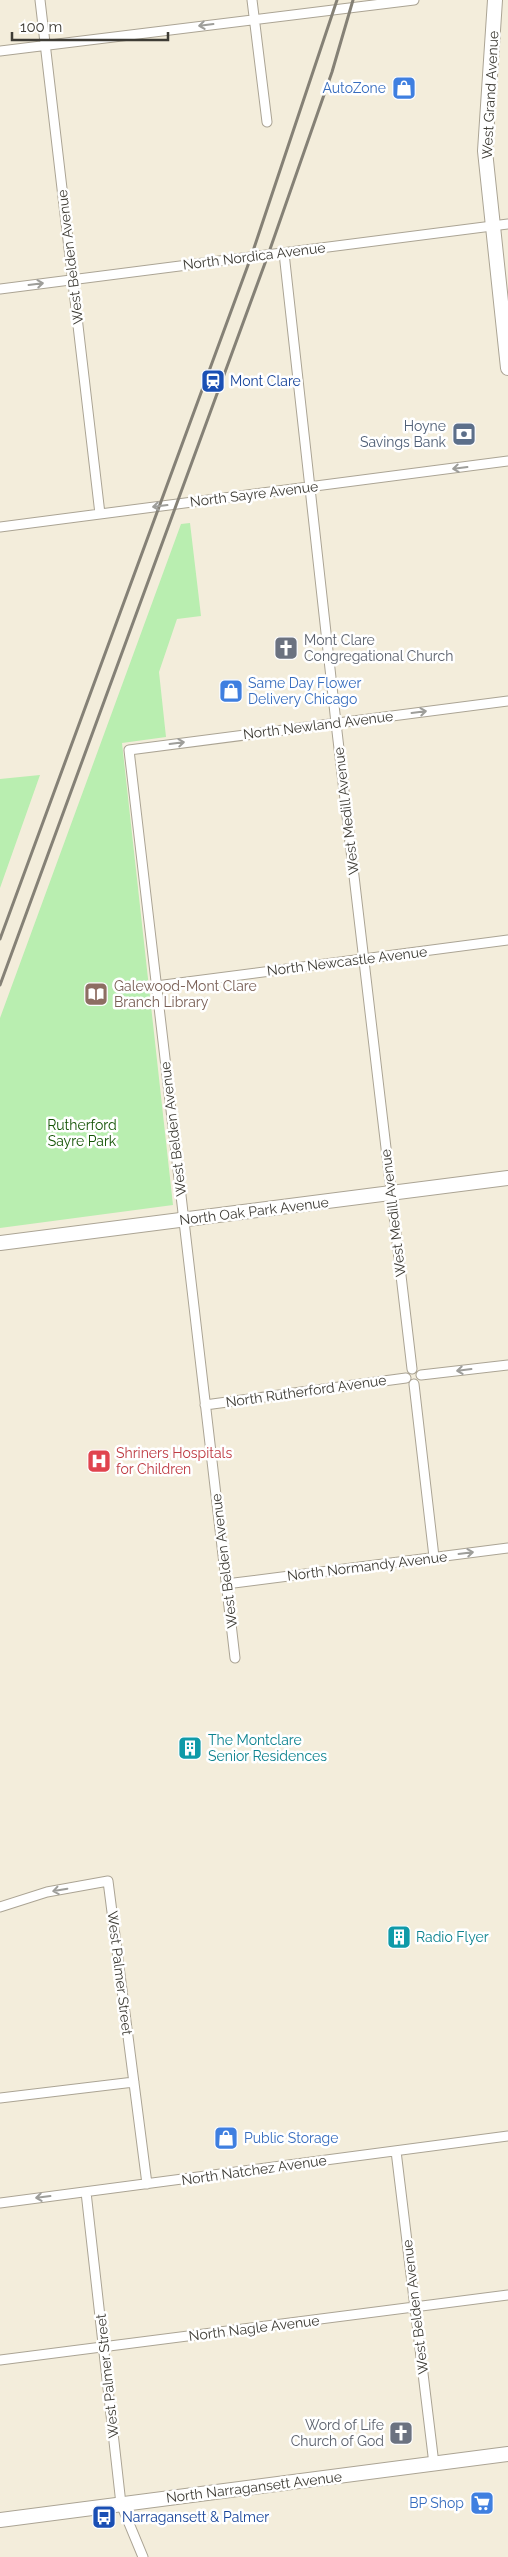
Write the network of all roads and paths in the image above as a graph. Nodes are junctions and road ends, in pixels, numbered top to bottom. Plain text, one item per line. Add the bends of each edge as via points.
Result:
1 (40, 0) edge
2 (252, 0) edge
3 (414, 0) edge
4 (495, 0) edge
5 (254, 18) junction
6 (46, 45) junction
7 (0, 51) edge
8 (267, 122) dead end
9 (508, 224) edge
10 (492, 226) junction
11 (284, 252) junction
12 (73, 280) junction
13 (0, 289) edge
14 (508, 368) edge
15 (508, 461) edge
16 (310, 487) junction
17 (100, 514) junction
18 (0, 527) edge
19 (508, 701) edge
20 (336, 723) junction
21 (129, 750) joint
22 (508, 940) edge
23 (364, 959) junction
24 (156, 986) junction
25 (508, 1178) edge
26 (390, 1193) junction
27 (184, 1220) junction
28 (0, 1243) edge
29 (508, 1365) edge
30 (412, 1369) junction
31 (421, 1375) junction
32 (406, 1378) junction
33 (414, 1384) junction
34 (205, 1404) junction
35 (508, 1548) edge
36 (434, 1557) junction
37 (226, 1584) junction
38 (235, 1658) dead end
39 (0, 1907) edge
40 (134, 2082) junction
41 (0, 2098) edge
42 (508, 2136) edge
43 (396, 2151) junction
44 (147, 2184) junction
45 (86, 2192) junction
46 (0, 2203) edge
47 (508, 2295) edge
48 (415, 2307) junction
49 (103, 2346) junction
50 (0, 2360) edge
51 (508, 2454) edge
52 (434, 2464) junction
53 (121, 2504) junction
54 (0, 2520) edge
55 (143, 2557) edge

1 - 6 street, West Belden Avenue
2 - 5 street
3 - 5 street
4 - 10 street, West Grand Avenue via 485,151
5 -> 6 street
5 - 8 street
6 - 7 street
6 - 12 street, West Belden Avenue
9 - 10 street, North Nordica Avenue
10 - 11 street, North Nordica Avenue
10 - 14 street, West Grand Avenue
11 - 12 street, North Nordica Avenue
11 - 16 street, West Medill Avenue
13 -> 12 street, North Nordica Avenue
12 - 17 street, West Belden Avenue
15 -> 16 street, North Sayre Avenue
16 -> 17 street, North Sayre Avenue
16 - 20 street, West Medill Avenue
17 - 18 street, North Sayre Avenue
20 -> 19 street, North Newland Avenue
21 -> 20 street, North Newland Avenue
20 - 23 street, West Medill Avenue
21 - 24 street, West Belden Avenue
22 - 23 street, North Newcastle Avenue
23 - 24 street, North Newcastle Avenue
23 - 26 street, West Medill Avenue
24 - 27 street, West Belden Avenue
25 - 26 street, North Oak Park Avenue
26 - 27 street, North Oak Park Avenue
26 - 30 street, West Medill Avenue
27 - 28 street, North Oak Park Avenue
27 - 34 street, West Belden Avenue
29 -> 31 street
30 - 31 street
30 - 32 street via 406,1373
31 - 33 street
32 - 33 street
32 - 34 street, North Rutherford Avenue
33 - 36 street
34 - 37 street, West Belden Avenue
36 -> 35 street, North Normandy Avenue
36 - 37 street, North Normandy Avenue
37 - 38 street, West Belden Avenue
40 -> 39 street, West Palmer Street via 108,1881 47,1892
40 - 41 street
40 - 44 street, West Palmer Street
42 - 43 street, North Natchez Avenue
43 - 44 street, North Natchez Avenue
43 - 48 street, West Belden Avenue
44 - 45 street, North Natchez Avenue
45 -> 46 street, North Natchez Avenue
45 - 49 street, West Palmer Street
47 - 48 street, North Nagle Avenue
48 - 49 street, North Nagle Avenue
48 - 52 street, West Belden Avenue
49 - 50 street, North Nagle Avenue
49 - 53 street, West Palmer Street
51 - 52 street, North Narragansett Avenue
52 - 53 street, North Narragansett Avenue
53 - 54 street, North Narragansett Avenue
53 - 55 street, West Palmer Street

